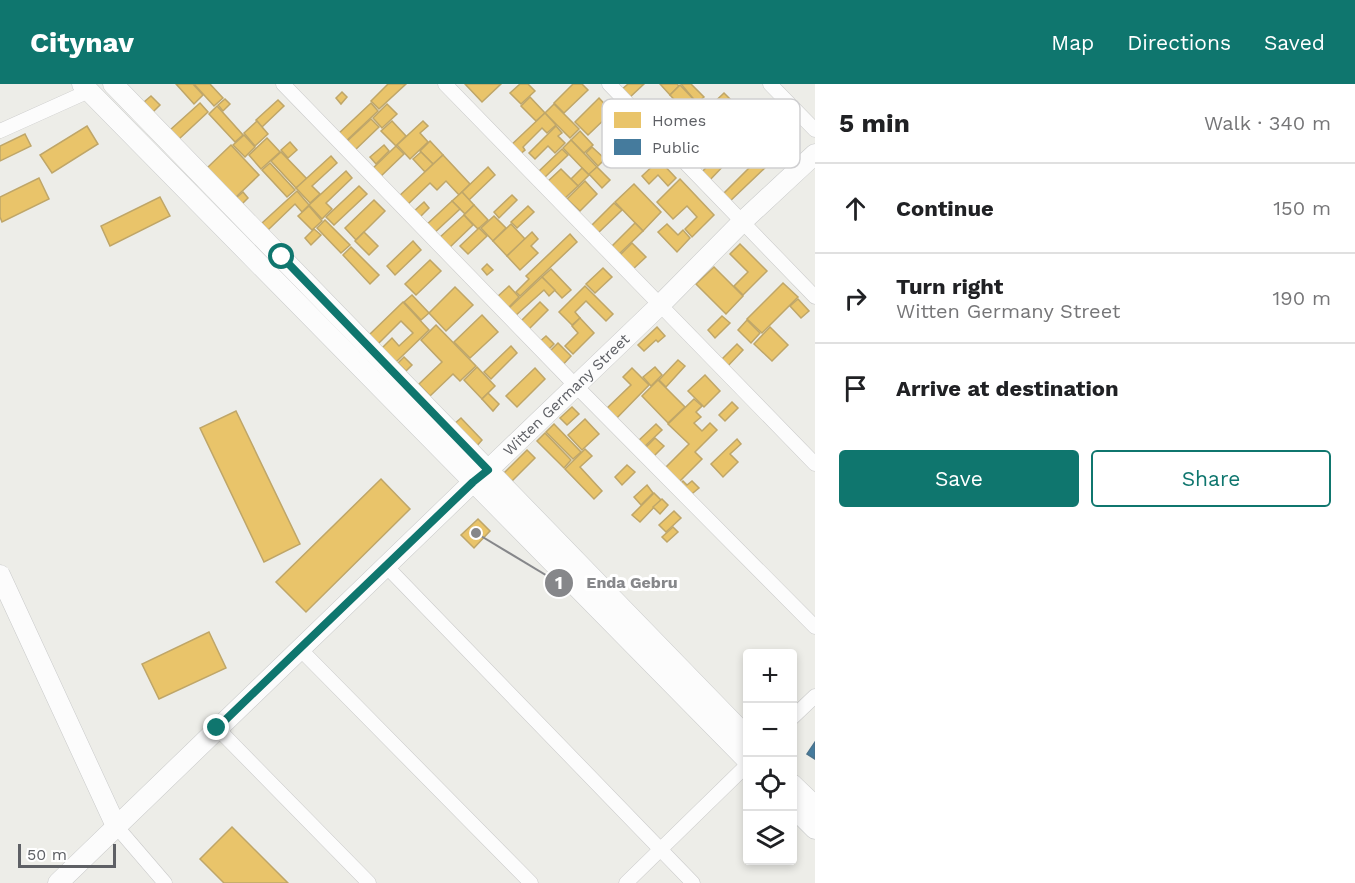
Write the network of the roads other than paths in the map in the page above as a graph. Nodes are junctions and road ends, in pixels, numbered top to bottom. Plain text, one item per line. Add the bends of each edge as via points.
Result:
1 (113, 84) edge
2 (283, 84) edge
3 (445, 84) edge
4 (609, 84) edge
5 (770, 84) edge
6 (86, 87) edge
7 (624, 99) edge
8 (785, 99) edge
9 (800, 115) edge
10 (815, 130) edge
11 (0, 131) edge
12 (815, 154) edge
13 (691, 168) edge
14 (800, 168) edge
15 (800, 168) edge
16 (743, 221) junction
17 (282, 257) junction
18 (266, 271) junction
19 (815, 297) edge
20 (660, 306) junction
21 (575, 386) junction
22 (815, 464) edge
23 (481, 476) junction
24 (387, 567) junction
25 (0, 576) edge
26 (815, 627) edge
27 (300, 649) junction
28 (815, 696) edge
29 (797, 713) edge
30 (217, 728) junction
31 (743, 734) edge
32 (743, 758) edge
33 (743, 766) edge
34 (797, 789) edge
35 (815, 806) edge
36 (797, 811) edge
37 (116, 826) junction
38 (815, 829) edge
39 (660, 849) junction
40 (58, 883) edge
41 (165, 883) edge
42 (369, 883) edge
43 (531, 883) edge
44 (626, 883) edge
45 (693, 883) edge

1 - 17 street
2 - 21 street
3 - 20 street
4 - 7 street
5 - 8 street
6 - 11 street
6 - 18 street
9 - 10 street
12 - 14 street, Witten Germany Street
13 - 16 street
15 - 16 street, Witten Germany Street
16 - 19 street
16 - 20 street, Witten Germany Street
17 - 18 street
17 - 23 street
18 - 23 street
20 - 21 street, Witten Germany Street
20 - 22 street
21 - 23 street, Witten Germany Street
21 - 26 street
23 - 24 street, Witten Germany Street
23 - 31 street
23 - 32 street
24 - 27 street, Witten Germany Street
24 - 39 street
25 - 37 street
27 - 30 street, Witten Germany Street
27 - 43 street
28 - 29 street
30 - 37 street, Witten Germany Street
30 - 42 street
33 - 39 street
34 - 35 street
36 - 38 street
37 - 40 street, Witten Germany Street
37 - 41 street
39 - 44 street
39 - 45 street

